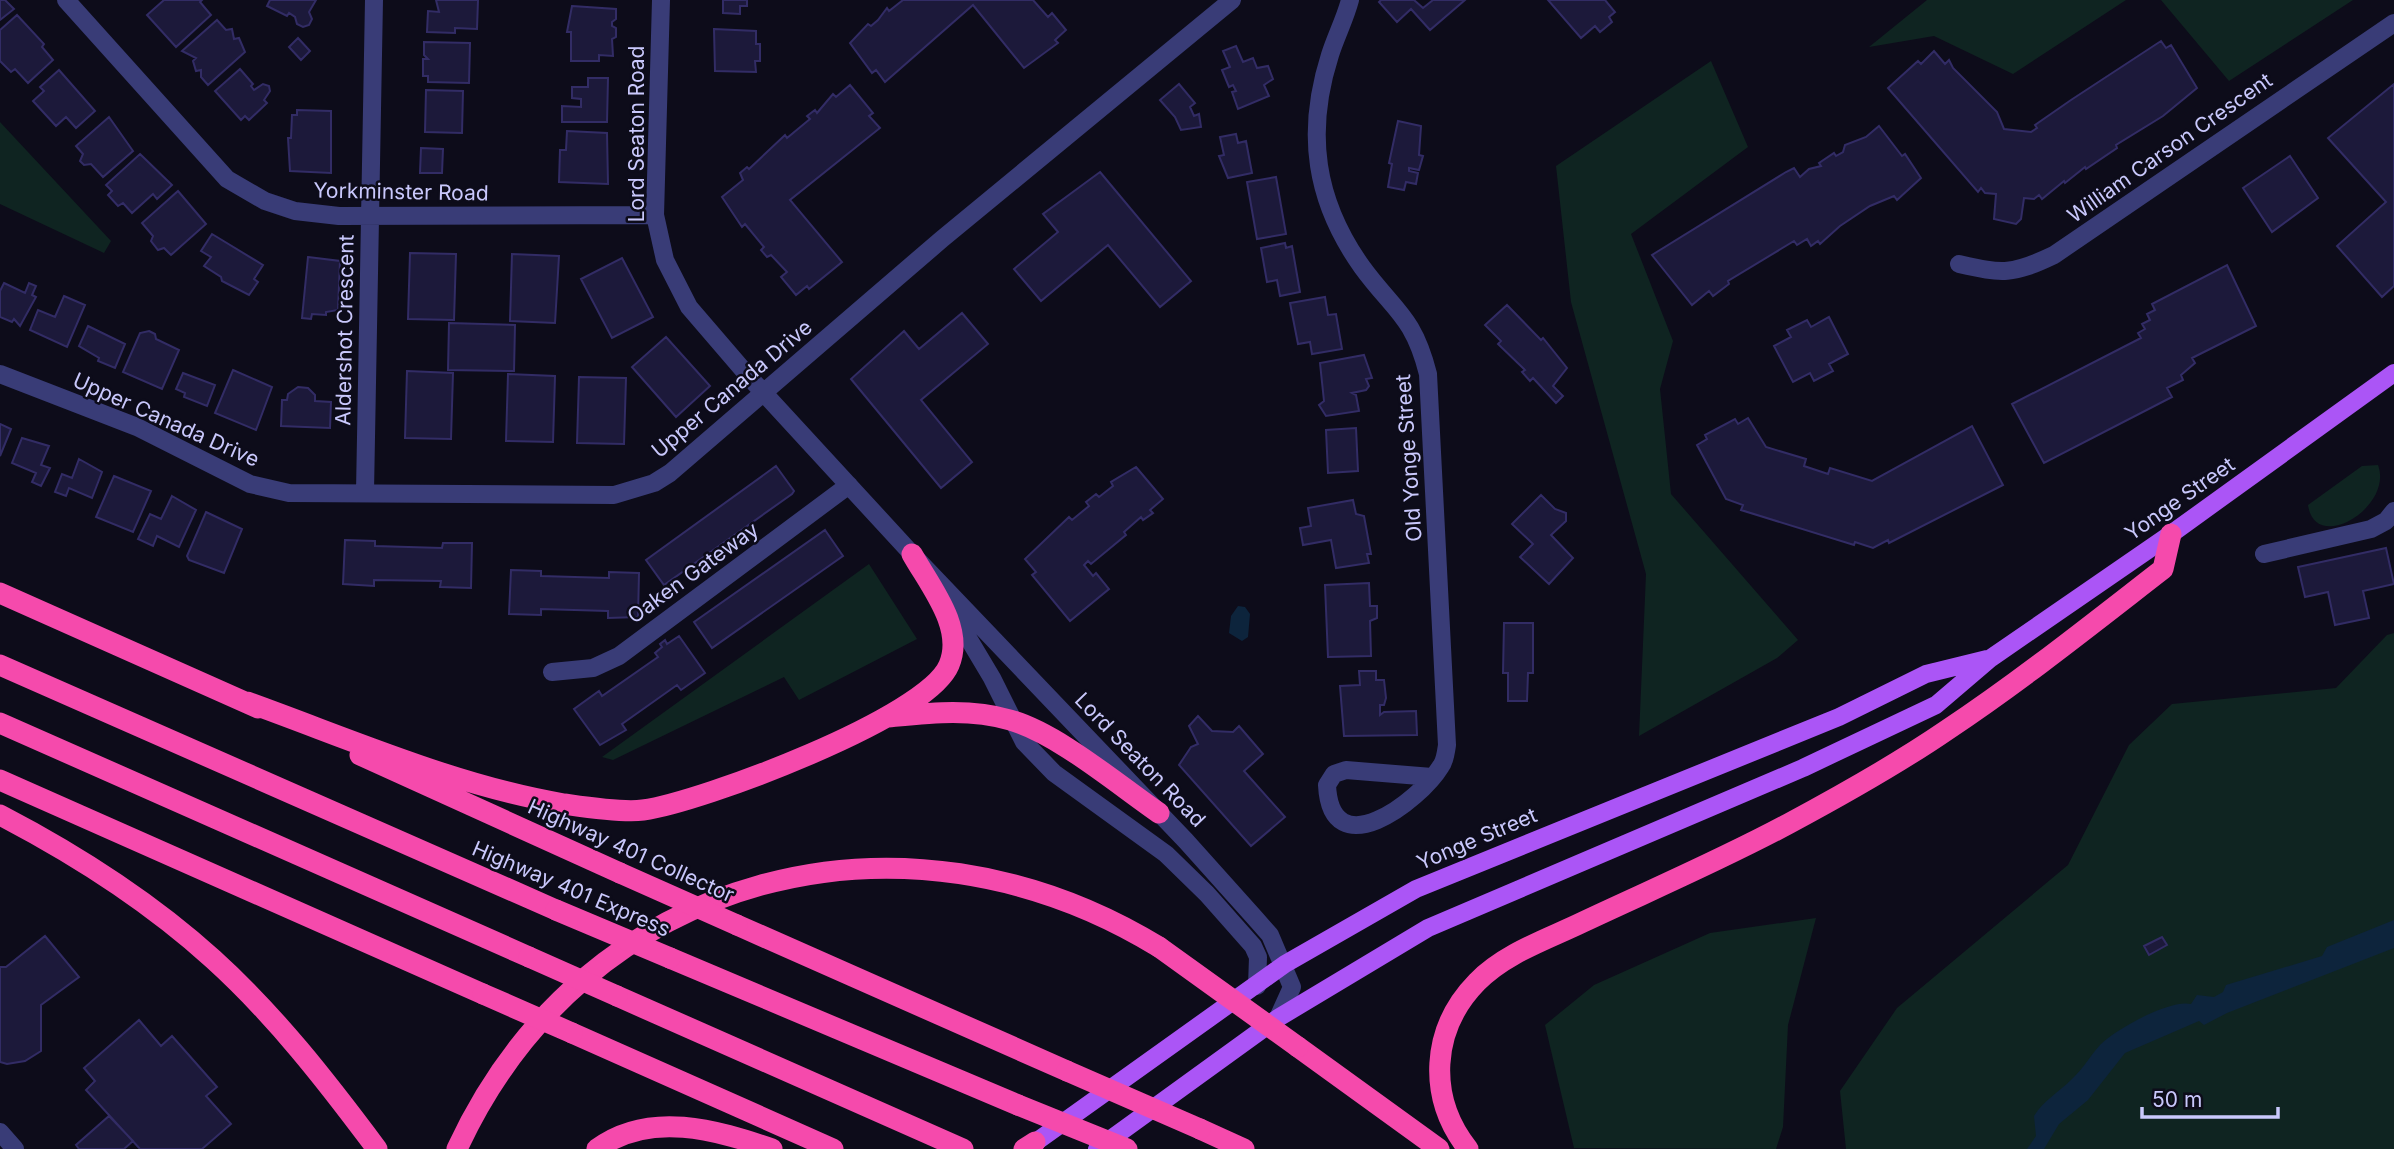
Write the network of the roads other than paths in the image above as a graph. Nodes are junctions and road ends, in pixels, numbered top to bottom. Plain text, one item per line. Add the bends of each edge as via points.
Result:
1 (66, 0) edge
2 (374, 0) edge
3 (661, 0) edge
4 (1232, 0) edge
5 (1350, 0) edge
6 (2394, 23) edge
7 (655, 215) junction
8 (370, 216) junction
9 (1959, 264) dead end
10 (2394, 373) edge
11 (0, 374) edge
12 (764, 392) junction
13 (849, 485) junction
14 (365, 492) junction
15 (2394, 511) edge
16 (2171, 534) junction
17 (912, 554) junction
18 (2264, 554) dead end
19 (0, 593) edge
20 (1991, 658) junction
21 (0, 665) edge
22 (552, 672) dead end
23 (247, 702) junction
24 (886, 717) junction
25 (1011, 720) junction
26 (0, 723) edge
27 (1432, 777) junction
28 (0, 780) edge
29 (1159, 813) junction
30 (0, 815) edge
31 (1285, 964) junction
32 (1257, 986) junction
33 (1278, 1018) junction
34 (0, 1132) edge
35 (1028, 1147) edge
36 (960, 1148) edge
37 (15, 1149) edge
38 (377, 1149) edge
39 (457, 1149) edge
40 (597, 1149) edge
41 (772, 1149) edge
42 (833, 1149) edge
43 (1097, 1149) edge
44 (1126, 1149) edge
45 (1244, 1149) edge
46 (1439, 1149) edge
47 (1468, 1149) edge

1 - 8 street, Yorkminster Road via 227,179 295,212
2 - 8 street, Aldershot Crescent
3 - 7 street, Lord Seaton Road
4 - 12 street, Upper Canada Drive
5 - 27 street, Old Yonge Street via 1330,54 1319,106 1319,170 1338,228 1412,327 1427,374 1447,745 1442,765
6 - 9 street, William Carson Crescent via 2054,255 2024,269 1999,273
7 - 8 street, Yorkminster Road
7 - 12 street, Lord Seaton Road via 666,260 689,306
8 - 14 street, Aldershot Crescent
10 - 16 main road, Yonge Street
11 - 14 street, Upper Canada Drive via 136,427 250,484 289,493
12 - 13 street, Lord Seaton Road
12 - 14 street, Upper Canada Drive via 670,473 614,495
13 - 17 street, Lord Seaton Road
13 - 22 street, Oaken Gateway via 619,656 593,668
15 - 18 street via 2371,528
16 - 20 main road, Yonge Street
16 - 47 highway via 2163,569 1946,731 1786,825 1520,952 1478,981 1445,1031 1438,1066 1443,1103
17 - 24 highway via 949,623 953,651 949,667 937,682
17 - 25 street, Lord Seaton Road via 955,614
17 - 29 street, Lord Seaton Road
19 - 23 highway, Highway 401 Collector
20 - 31 main road, Yonge Street via 1926,674 1839,717 1416,889
20 - 33 main road, Yonge Street via 1936,705 1803,768 1428,928
21 - 44 highway, Highway 401 Express, bridge via 556,910
23 - 24 highway via 459,777 564,804 641,811 727,789
23 - 45 highway, Highway 401 Collector, bridge
24 - 25 highway via 971,712
25 - 29 highway via 1046,735
25 - 32 street, Lord Seaton Road via 1024,742 1054,772 1167,854 1207,894 1253,946 1258,957
26 - 36 highway, bridge
27 - 27 street, Old Yonge Street via 1375,822 1344,825 1331,813 1326,785 1334,774 1346,770
28 - 42 highway, bridge
29 - 31 street, Lord Seaton Road via 1270,936
30 - 38 highway via 72,856 171,924 227,972 315,1068
31 - 32 main road, Yonge Street
31 - 33 street, Lord Seaton Road via 1292,987
32 - 35 main road, Yonge Street
33 - 43 main road, Yonge Street
34 - 37 street
39 - 46 highway, bridge via 508,1062 561,1001 612,957 706,904 815,874 864,868 961,872 1009,881 1111,919 1159,947
40 - 41 highway via 636,1130 670,1127 720,1133

